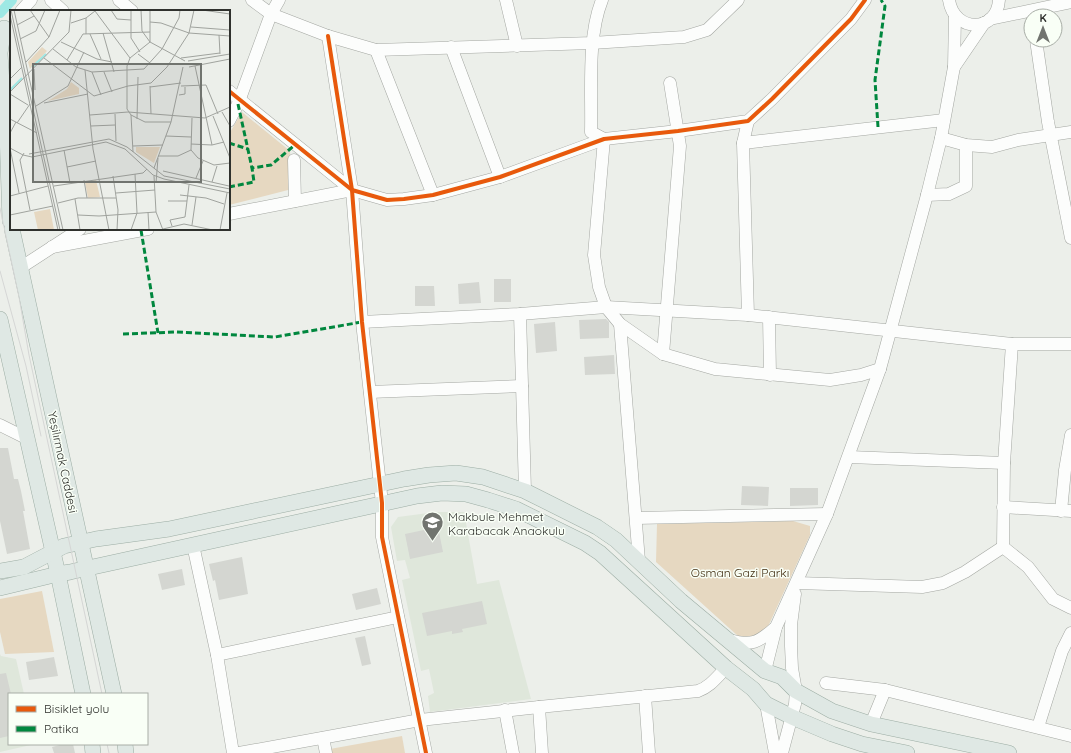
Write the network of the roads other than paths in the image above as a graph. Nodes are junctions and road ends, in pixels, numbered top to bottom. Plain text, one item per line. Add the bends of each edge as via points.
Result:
1 (31, 0) edge
2 (51, 0) edge
3 (119, 0) edge
4 (252, 0) edge
5 (279, 0) edge
6 (506, 0) edge
7 (602, 0) edge
8 (738, 0) edge
9 (865, 0) edge
10 (949, 0) edge
11 (999, 0) edge
12 (1071, 2) edge
13 (1050, 8) edge
14 (21, 10) edge
15 (62, 10) edge
16 (131, 10) edge
17 (270, 14) junction
18 (1023, 15) edge
19 (955, 16) junction
20 (987, 21) junction
21 (5, 27) edge
22 (328, 36) junction
23 (592, 43) junction
24 (517, 46) junction
25 (451, 47) junction
26 (1037, 48) edge
27 (376, 50) junction
28 (954, 67) junction
29 (670, 83) dead end
30 (230, 92) edge
31 (240, 100) junction
32 (230, 119) edge
33 (944, 120) junction
34 (748, 121) junction
35 (678, 131) junction
36 (1071, 132) edge
37 (1051, 135) junction
38 (941, 138) junction
39 (604, 139) junction
40 (743, 143) junction
41 (966, 145) junction
42 (294, 160) dead end
43 (0, 174) edge
44 (500, 176) junction
45 (352, 190) junction
46 (434, 195) junction
47 (927, 195) junction
48 (295, 201) junction
49 (10, 202) edge
50 (230, 214) edge
51 (10, 220) edge
52 (12, 230) edge
53 (78, 230) edge
54 (143, 230) edge
55 (1071, 238) edge
56 (52, 247) junction
57 (20, 268) junction
58 (606, 306) junction
59 (667, 310) junction
60 (520, 314) junction
61 (748, 315) junction
62 (769, 317) junction
63 (0, 319) edge
64 (362, 322) junction
65 (620, 324) junction
66 (892, 330) junction
67 (1012, 344) junction
68 (1071, 344) edge
69 (663, 354) junction
70 (880, 369) junction
71 (770, 375) junction
72 (522, 386) junction
73 (370, 392) junction
74 (0, 425) edge
75 (1071, 434) edge
76 (26, 438) junction
77 (849, 457) junction
78 (1004, 463) junction
79 (380, 484) junction
80 (525, 491) junction
81 (382, 504) junction
82 (1004, 507) junction
83 (1066, 511) edge
84 (827, 514) junction
85 (636, 518) junction
86 (80, 542) junction
87 (193, 545) junction
88 (1003, 547) junction
89 (52, 552) junction
90 (639, 561) junction
91 (87, 568) junction
92 (0, 571) edge
93 (58, 574) junction
94 (797, 583) junction
95 (0, 588) edge
96 (1071, 608) edge
97 (398, 616) junction
98 (776, 627) junction
99 (1071, 633) edge
100 (727, 640) junction
101 (1066, 654) edge
102 (217, 655) junction
103 (726, 668) junction
104 (765, 670) junction
105 (826, 683) dead end
106 (753, 689) junction
107 (885, 690) junction
108 (796, 691) junction
109 (83, 693) edge
110 (114, 693) edge
111 (645, 696) junction
112 (766, 704) junction
113 (539, 707) junction
114 (505, 710) junction
115 (792, 717) junction
116 (420, 720) junction
117 (870, 724) junction
118 (1038, 727) junction
119 (1071, 736) edge
120 (323, 738) junction
121 (233, 753) edge
122 (239, 753) edge
123 (326, 753) edge
124 (426, 753) edge
125 (513, 753) edge
126 (542, 753) edge
127 (649, 753) edge
128 (775, 753) edge
129 (782, 753) edge
130 (906, 753) edge
131 (1009, 753) edge

1 - 14 street
2 - 15 street
3 - 16 street
4 - 17 street
5 - 17 street
6 - 24 street
7 - 23 street
8 - 23 street via 707,30 696,34
9 - 34 street via 851,19
10 - 19 street via 950,9
11 - 20 street via 996,13
12 - 13 street
17 - 22 street
17 - 31 street
18 - 20 street
19 - 20 street via 968,24 976,25
19 - 28 street
20 - 28 street
21 - 49 main road via 0,53
22 - 27 street
22 - 45 street
23 - 24 street
23 - 39 street via 591,132
24 - 25 street
25 - 27 street
25 - 44 street
26 - 37 street
27 - 46 street
28 - 33 street
29 - 35 street
30 - 31 street
31 - 32 street
31 - 45 street
33 - 38 street
33 - 40 street
34 - 35 street
34 - 40 street
35 - 39 street
35 - 59 street via 680,146
36 - 37 street
37 - 41 street via 992,147
37 - 55 street
38 - 41 street
38 - 47 street
39 - 44 street
39 - 58 street via 594,255 599,287
40 - 61 street
41 - 47 street via 966,186 950,194
42 - 48 street
43 - 51 main road, Yeşilırmak Caddesi
44 - 46 street
45 - 46 street via 387,200
45 - 48 street
45 - 64 street
47 - 66 street
48 - 50 street
52 - 57 main road, Yeşilırmak Caddesi
53 - 56 street
54 - 56 street
56 - 57 street
57 - 86 main road, Yeşilırmak Caddesi
58 - 59 street
58 - 60 street
58 - 65 street
59 - 61 street
59 - 69 street
60 - 64 street
60 - 72 street
61 - 62 street
62 - 66 street
62 - 71 street
63 - 76 main road
64 - 73 street
65 - 69 street
65 - 85 street
66 - 67 street
66 - 70 street
67 - 68 street
67 - 78 street
69 - 71 street via 715,369
70 - 71 street via 830,380
70 - 77 street
72 - 73 street
72 - 80 street
73 - 79 street
74 - 76 street
75 - 83 street via 1065,470
76 - 89 main road
77 - 78 street
77 - 84 street
78 - 82 street
79 - 80 main road via 456,473 483,477
79 - 81 street
79 - 86 main road via 169,529
80 - 90 main road via 597,527
81 - 87 main road
81 - 97 street via 382,537
81 - 103 main road via 442,493 466,494 516,509 600,552
82 - 83 street
82 - 88 street
84 - 85 street
84 - 94 street
85 - 90 street
86 - 89 main road
86 - 91 main road, Yeşilırmak Caddesi
87 - 91 main road
87 - 102 street
88 - 94 street via 943,583 922,587
88 - 96 street via 1028,567 1053,599
89 - 92 main road via 24,567
89 - 93 main road
90 - 100 main road
91 - 93 main road
91 - 110 main road, Yeşilırmak Caddesi
93 - 95 main road
93 - 109 main road
94 - 98 street
94 - 108 street via 791,625 792,668
97 - 102 street
97 - 116 street
98 - 100 street via 762,640 752,643
98 - 104 street
99 - 101 street
100 - 104 main road
101 - 118 street
102 - 121 street
103 - 106 main road
103 - 111 street via 705,689
104 - 106 main road via 756,678
104 - 108 main road via 782,677
105 - 107 street
106 - 112 main road
107 - 117 street
107 - 118 street
108 - 112 main road via 790,700 783,704
108 - 115 street
108 - 117 main road via 832,711
111 - 113 street
111 - 127 street
112 - 115 main road
112 - 128 street
113 - 114 street
113 - 126 street
114 - 116 street
114 - 125 street
115 - 129 street
115 - 130 main road via 862,744
116 - 120 street
116 - 124 street
117 - 131 main road
118 - 119 street
120 - 122 street
120 - 123 street

